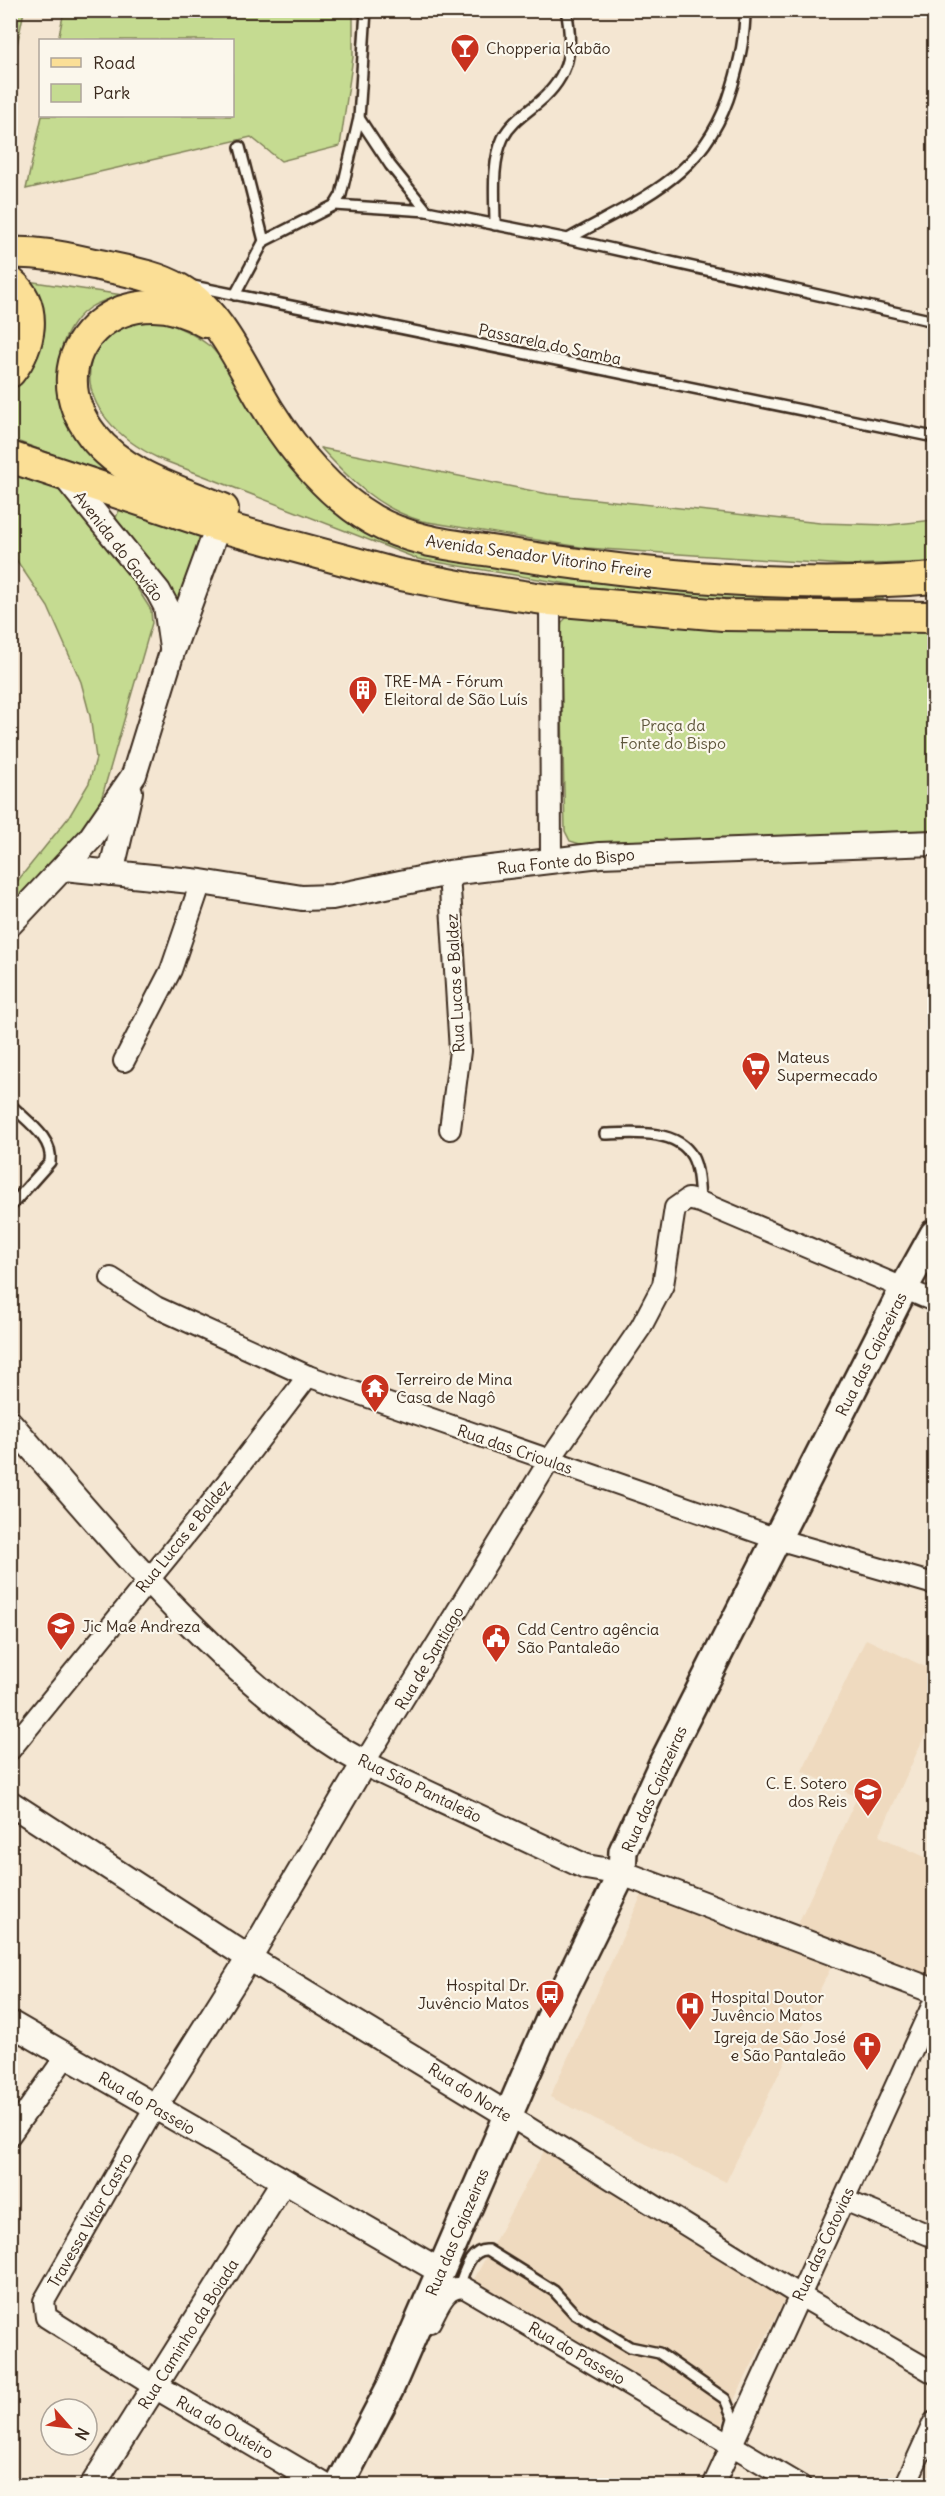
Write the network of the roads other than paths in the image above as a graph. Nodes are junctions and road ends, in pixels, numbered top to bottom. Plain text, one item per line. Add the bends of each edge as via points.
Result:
1 (566, 10) edge
2 (745, 10) edge
3 (366, 11) edge
4 (359, 118) junction
5 (240, 147) dead end
6 (335, 205) junction
7 (427, 211) junction
8 (495, 225) junction
9 (568, 238) junction
10 (264, 241) junction
11 (10, 253) edge
12 (159, 280) junction
13 (10, 282) edge
14 (235, 295) junction
15 (934, 321) edge
16 (235, 354) junction
17 (10, 372) edge
18 (934, 437) edge
19 (10, 457) edge
20 (66, 478) junction
21 (218, 526) junction
22 (357, 563) junction
23 (934, 578) edge
24 (550, 600) junction
25 (934, 617) edge
26 (172, 652) junction
27 (134, 775) junction
28 (934, 843) edge
29 (551, 861) junction
30 (64, 868) junction
31 (111, 873) junction
32 (449, 873) junction
33 (201, 882) junction
34 (10, 924) edge
35 (124, 1061) dead end
36 (10, 1104) edge
37 (450, 1129) dead end
38 (605, 1134) dead end
39 (700, 1202) junction
40 (10, 1207) edge
41 (934, 1234) edge
42 (111, 1278) dead end
43 (904, 1288) junction
44 (934, 1301) edge
45 (308, 1376) junction
46 (10, 1423) edge
47 (549, 1461) junction
48 (777, 1539) junction
49 (147, 1580) junction
50 (934, 1584) edge
51 (10, 1750) edge
52 (364, 1763) junction
53 (10, 1803) edge
54 (622, 1873) junction
55 (249, 1958) junction
56 (934, 1991) edge
57 (934, 2002) edge
58 (10, 2023) edge
59 (66, 2056) junction
60 (155, 2107) junction
61 (508, 2115) junction
62 (10, 2134) edge
63 (283, 2182) junction
64 (843, 2200) junction
65 (934, 2237) edge
66 (449, 2279) junction
67 (799, 2295) junction
68 (934, 2373) edge
69 (155, 2386) junction
70 (934, 2422) edge
71 (729, 2443) junction
72 (92, 2486) edge
73 (325, 2486) edge
74 (339, 2486) edge
75 (713, 2486) edge
76 (801, 2486) edge
77 (905, 2486) edge

1 - 8 lane via 572,42 566,64 550,91 510,126 499,151
2 - 9 lane via 739,64 725,111 693,161 667,184
3 - 4 lane
4 - 6 lane via 346,180
4 - 7 lane
5 - 10 lane
6 - 7 lane
6 - 10 lane
7 - 8 lane
8 - 9 lane
9 - 15 lane
10 - 14 lane
11 - 12 main road, Avenida Senador Vitorino Freire via 49,255
12 - 14 lane, Passarela do Samba
12 - 16 main road, Avenida Senador Vitorino Freire via 178,288 200,305
13 - 17 main road via 25,300 30,322 24,348
14 - 18 lane, Passarela do Samba
16 - 22 main road via 218,334 190,314 161,305 124,310 92,330 76,353 72,381 78,409 93,437 131,469
16 - 23 main road, Avenida Senador Vitorino Freire via 281,430 320,475 372,519 411,536 645,573 837,582
19 - 20 main road
20 - 21 main road
20 - 26 street, Avenida do Gavião via 158,591 169,621
21 - 22 main road
21 - 26 street, Avenida do Gavião
22 - 24 main road via 396,574
24 - 25 main road via 723,615
24 - 29 street
26 - 27 street, Avenida do Gavião
27 - 30 street, Avenida do Gavião via 106,818
27 - 31 street
28 - 29 street, Rua Fonte do Bispo via 600,855
29 - 32 street, Rua Fonte do Bispo
30 - 31 street, Rua Fonte do Bispo
30 - 34 street, Avenida do Gavião
31 - 33 street, Rua Fonte do Bispo
32 - 33 street, Rua Fonte do Bispo via 322,897 254,892
32 - 37 street, Rua Lucas e Baldez via 460,1051
33 - 35 street via 171,970
36 - 40 lane via 49,1144 51,1155 50,1162
38 - 39 lane via 637,1132 665,1137 681,1145 692,1155
39 - 43 street
39 - 47 street, Rua de Santiago via 688,1199 675,1208 663,1285 641,1327
41 - 43 main road, Rua das Cajazeiras
42 - 45 street, Rua das Crioulas via 156,1306
43 - 44 street
43 - 48 main road, Rua das Cajazeiras
45 - 47 street, Rua das Crioulas
45 - 49 street, Rua Lucas e Baldez
46 - 49 street, Rua São Pantaleão
47 - 48 street, Rua das Crioulas
47 - 52 street, Rua de Santiago
48 - 50 street, Rua das Crioulas
48 - 54 main road, Rua das Cajazeiras via 622,1851
49 - 51 street, Rua Lucas e Baldez
49 - 52 street, Rua São Pantaleão via 276,1701
52 - 54 street, Rua São Pantaleão via 586,1867
52 - 55 street, Rua de Santiago
53 - 55 street, Rua do Norte
54 - 56 street, Rua São Pantaleão
54 - 61 main road, Rua das Cajazeiras
55 - 60 street, Rua de Santiago
55 - 61 street, Rua do Norte
57 - 64 street, Rua das Cotovias
58 - 59 street, Rua do Passeio
59 - 60 street, Rua do Passeio
59 - 62 street
60 - 63 street, Rua do Passeio
60 - 69 street, Travessa Vitor Castro via 44,2301 46,2317
61 - 66 main road, Rua das Cajazeiras
61 - 67 street, Rua do Norte
63 - 66 street, Rua do Passeio
63 - 69 street, Rua Caminho da Boiada
64 - 65 street
64 - 67 street, Rua das Cotovias
66 - 71 street, Rua do Passeio
66 - 71 lane via 477,2251 488,2250 554,2291 574,2313 630,2347 659,2354 725,2398 733,2418
66 - 74 main road, Rua das Cajazeiras
67 - 68 street, Rua do Norte
67 - 71 street, Rua das Cotovias
69 - 72 street, Rua Caminho da Boiada
69 - 73 street, Rua do Outeiro
70 - 77 street
71 - 75 street, Rua das Cotovias
71 - 76 street, Rua do Passeio

